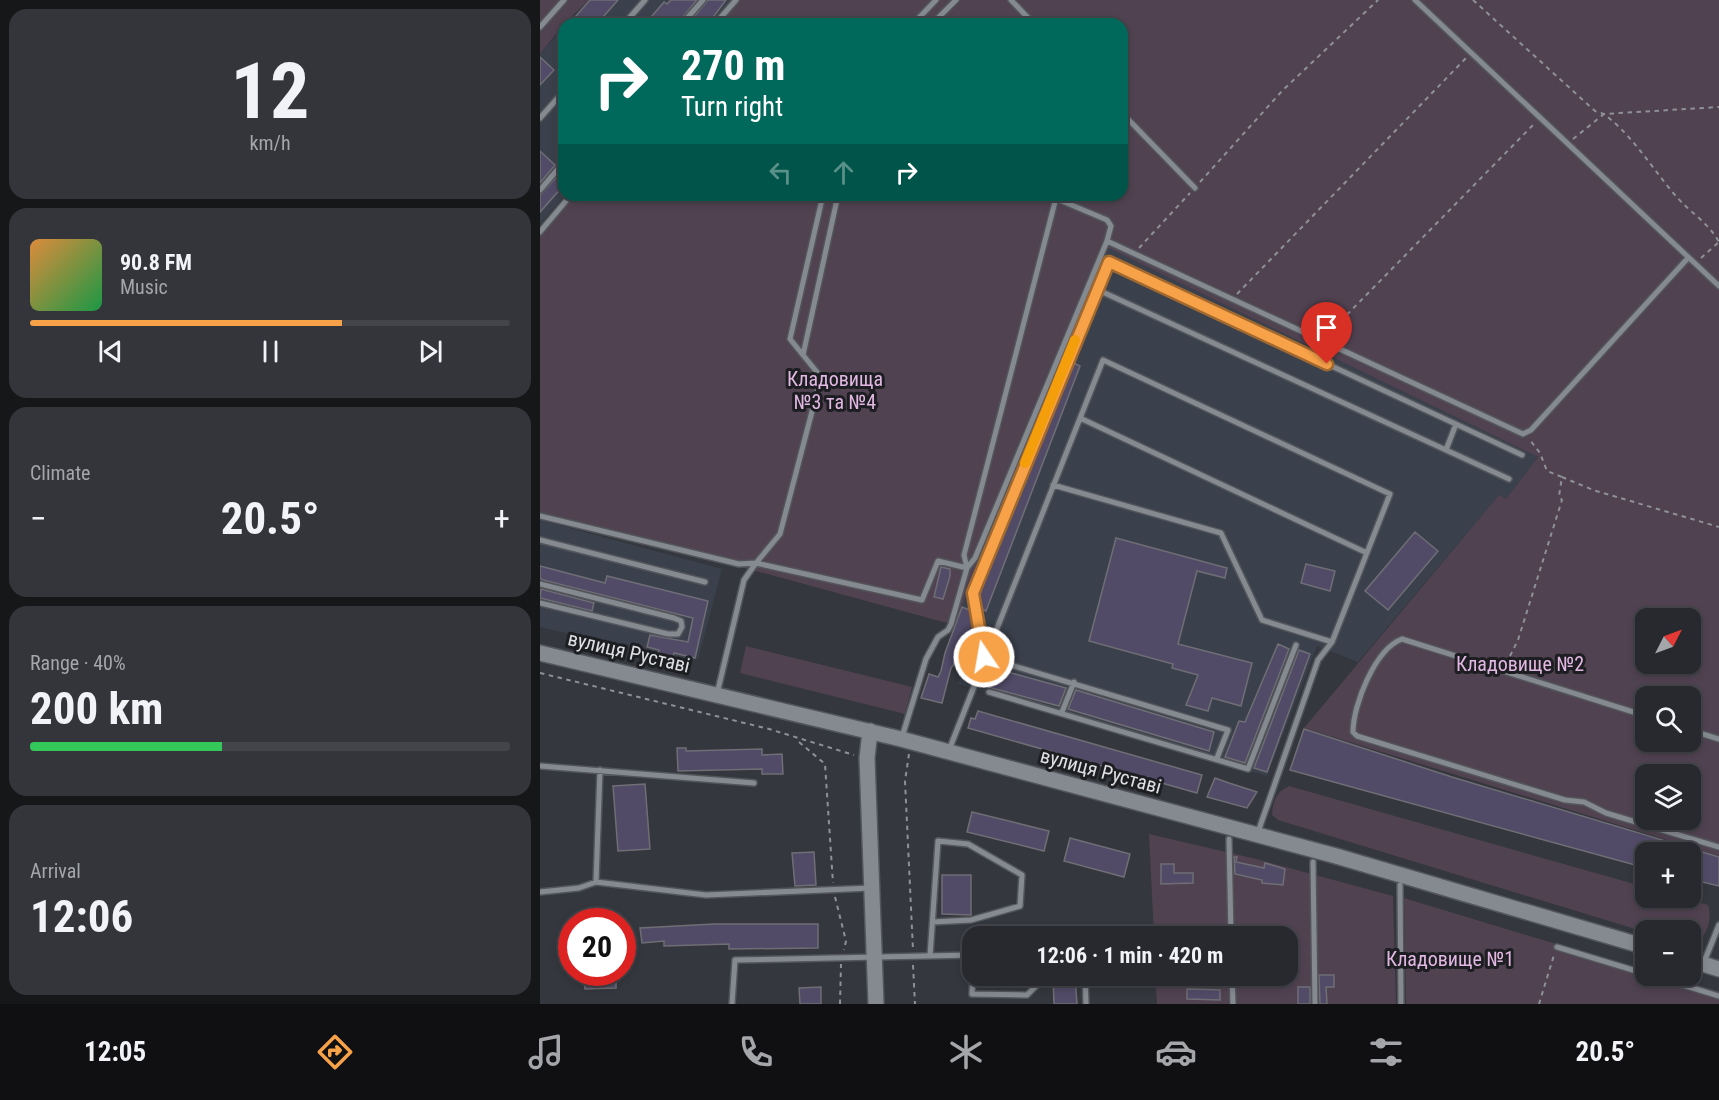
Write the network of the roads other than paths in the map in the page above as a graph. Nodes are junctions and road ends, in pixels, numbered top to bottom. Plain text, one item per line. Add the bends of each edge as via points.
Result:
1 (564, 0) edge
2 (645, 0) edge
3 (703, 0) edge
4 (736, 0) edge
5 (936, 0) edge
6 (956, 0) edge
7 (1011, 0) edge
8 (1415, 0) edge
9 (629, 18) edge
10 (687, 18) edge
11 (721, 18) edge
12 (919, 18) edge
13 (938, 18) edge
14 (1028, 18) edge
15 (540, 27) edge
16 (558, 98) edge
17 (540, 118) edge
18 (1128, 119) edge
19 (558, 169) edge
20 (1195, 188) road end
21 (540, 190) edge
22 (566, 201) edge
23 (822, 201) edge
24 (837, 201) edge
25 (1055, 201) edge
26 (1063, 201) edge
27 (540, 232) edge
28 (1107, 241) junction
29 (1688, 258) junction
30 (1719, 286) edge
31 (1096, 289) junction
32 (803, 355) junction
33 (1080, 418) junction
34 (1456, 424) junction
35 (1446, 450) junction
36 (1522, 455) dead end
37 (1509, 479) dead end
38 (1053, 485) junction
39 (540, 516) edge
40 (540, 540) edge
41 (1367, 553) junction
42 (756, 564) junction
43 (967, 568) junction
44 (705, 582) dead end
45 (540, 584) edge
46 (540, 603) edge
47 (1332, 642) junction
48 (1296, 645) dead end
49 (540, 654) edge
50 (984, 657) junction
51 (1074, 682) junction
52 (989, 692) dead end
53 (717, 694) junction
54 (1062, 712) junction
55 (1635, 713) edge
56 (870, 731) junction
57 (1701, 733) edge
58 (902, 739) junction
59 (1719, 739) edge
60 (948, 752) junction
61 (1218, 758) junction
62 (540, 766) edge
63 (600, 770) junction
64 (754, 783) dead end
65 (1257, 835) junction
66 (1229, 839) dead end
67 (1719, 848) edge
68 (1313, 862) dead end
69 (596, 882) junction
70 (1400, 885) dead end
71 (873, 888) junction
72 (540, 892) edge
73 (933, 922) junction
74 (1719, 925) edge
75 (1231, 926) edge
76 (1635, 944) edge
77 (1557, 947) road end
78 (962, 955) edge
79 (1701, 955) edge
80 (874, 956) junction
81 (930, 956) junction
82 (1701, 963) edge
83 (1719, 969) edge
84 (1635, 970) edge
85 (972, 986) edge
86 (1036, 986) edge
87 (1085, 986) edge
88 (1232, 986) edge
89 (1687, 986) edge
90 (1719, 996) edge
91 (732, 1004) edge
92 (876, 1004) edge
93 (1086, 1004) edge
94 (1233, 1004) edge
95 (1315, 1004) edge
96 (1401, 1004) edge

1 - 15 lane
2 - 9 lane
3 - 10 lane
4 - 11 lane
5 - 12 lane
6 - 13 lane
7 - 14 lane
8 - 29 lane
16 - 17 lane
18 - 20 lane
19 - 21 lane
22 - 27 lane
23 - 32 lane via 790,339
24 - 32 lane
25 - 43 lane via 964,555
26 - 28 lane via 1109,222
28 - 29 lane via 1523,434
28 - 43 lane via 975,558
29 - 30 lane
31 - 34 lane via 1109,262
31 - 35 lane
31 - 50 lane via 973,593
32 - 42 lane via 821,377 780,534
33 - 38 lane
33 - 41 lane
33 - 41 lane via 1103,360 1390,494
34 - 35 lane
34 - 36 lane
35 - 37 lane
38 - 47 lane via 1221,533 1262,620
38 - 50 lane
39 - 42 lane via 739,564
40 - 44 lane
41 - 47 lane
42 - 43 lane via 922,600 938,561
42 - 53 lane via 744,580
43 - 58 lane via 951,624 938,637 926,659
45 - 46 lane via 674,618 681,621 682,627 678,633 668,634
47 - 65 lane via 1318,660
48 - 61 lane via 1248,769
49 - 53 main road, вулиця Руставі
50 - 51 lane
50 - 60 lane
51 - 54 lane
51 - 61 lane via 1228,730
52 - 54 lane
53 - 56 main road, вулиця Руставі
54 - 61 lane
55 - 67 lane via 1402,639 1395,642 1369,674 1353,732 1435,761 1564,800 1584,802 1606,813
56 - 58 main road, вулиця Руставі
56 - 71 main road via 867,758
57 - 59 lane
58 - 60 main road, вулиця Руставі
60 - 65 main road, вулиця Руставі
62 - 63 lane
63 - 64 lane
63 - 69 lane
65 - 76 main road, вулиця Руставі
66 - 75 lane
68 - 95 lane
69 - 71 lane via 706,895
69 - 72 lane
70 - 96 lane
71 - 80 main road
73 - 73 lane via 938,841 968,844 1022,875 1020,906 971,920
73 - 81 lane
74 - 79 lane
77 - 84 lane
78 - 81 lane
80 - 81 lane
80 - 91 lane via 735,960
80 - 92 main road
82 - 83 main road
85 - 86 lane via 972,994 1027,995
87 - 93 lane
88 - 94 lane
89 - 90 lane

